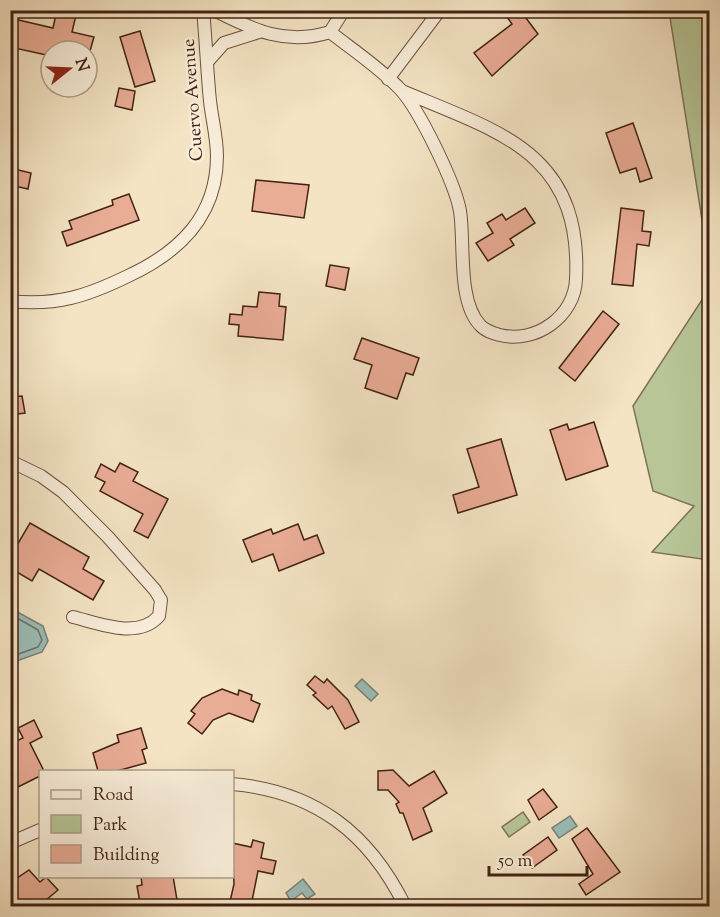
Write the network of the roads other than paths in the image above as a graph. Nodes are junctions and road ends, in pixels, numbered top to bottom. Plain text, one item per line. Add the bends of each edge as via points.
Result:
1 (204, 10) edge
2 (214, 10) edge
3 (344, 10) edge
4 (440, 10) edge
5 (259, 32) junction
6 (330, 32) junction
7 (208, 61) junction
8 (388, 79) junction
9 (402, 91) junction
10 (10, 301) edge
11 (10, 461) edge
12 (73, 617) dead end
13 (234, 784) edge
14 (39, 830) edge
15 (10, 843) edge
16 (405, 906) edge

1 - 7 street, Cuervo Avenue
2 - 5 street
3 - 6 street
4 - 8 street
5 - 6 street via 296,39
5 - 7 street via 224,43
6 - 8 street
7 - 10 street, Cuervo Avenue via 217,155 207,206 194,228 156,263 98,290 68,300 37,304
8 - 9 street
9 - 9 street via 508,137 549,173 572,223 577,258 576,287 569,305 546,329 528,336 508,337 479,325 465,287 460,208 429,135
11 - 12 street via 63,492 108,537 160,600 159,616 144,626 120,628
13 - 16 street via 295,797 342,824 381,863
14 - 15 street

